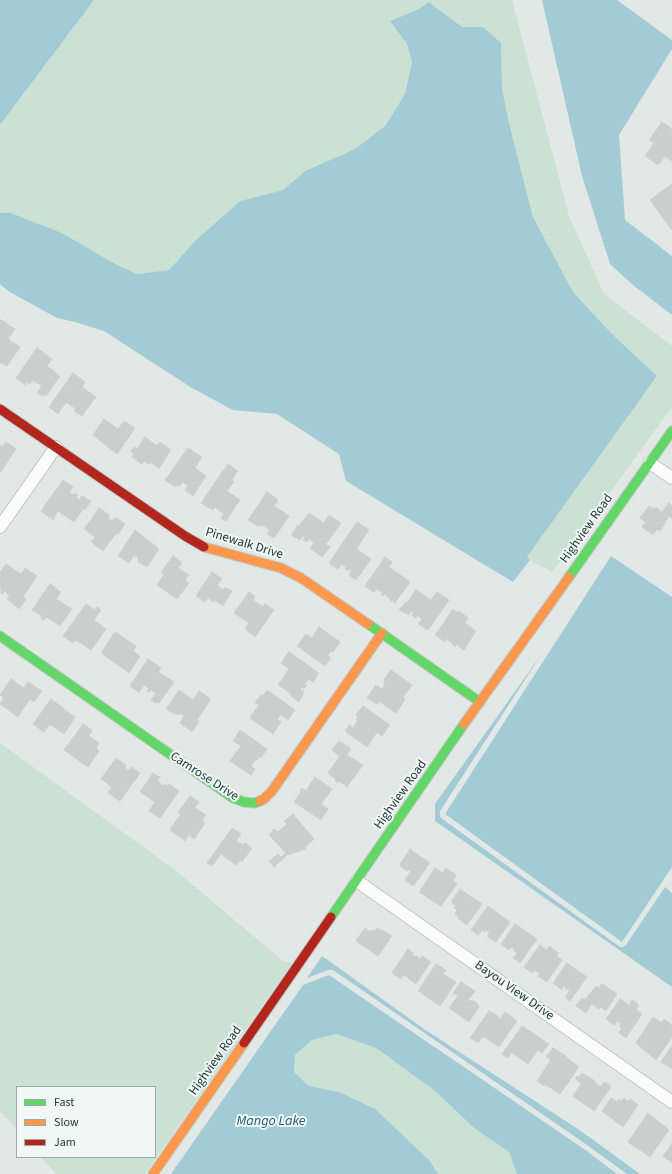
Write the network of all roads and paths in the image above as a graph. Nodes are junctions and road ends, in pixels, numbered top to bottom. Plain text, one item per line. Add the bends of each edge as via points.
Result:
1 (0, 409) edge
2 (672, 431) edge
3 (56, 448) junction
4 (650, 463) junction
5 (672, 478) edge
6 (0, 527) edge
7 (382, 633) junction
8 (0, 636) edge
9 (480, 702) junction
10 (357, 881) junction
11 (672, 1102) edge
12 (153, 1174) edge

1 - 3 street, Pinewalk Drive
2 - 4 street, Highview Road
3 - 6 street
3 - 7 street, Pinewalk Drive via 201,546 281,568 301,578
4 - 5 street
4 - 9 street, Highview Road
7 - 8 street, Camrose Drive via 272,791 255,803 233,798
7 - 9 street, Pinewalk Drive
9 - 10 street, Highview Road
10 - 11 street, Bayou View Drive
10 - 12 street, Highview Road

